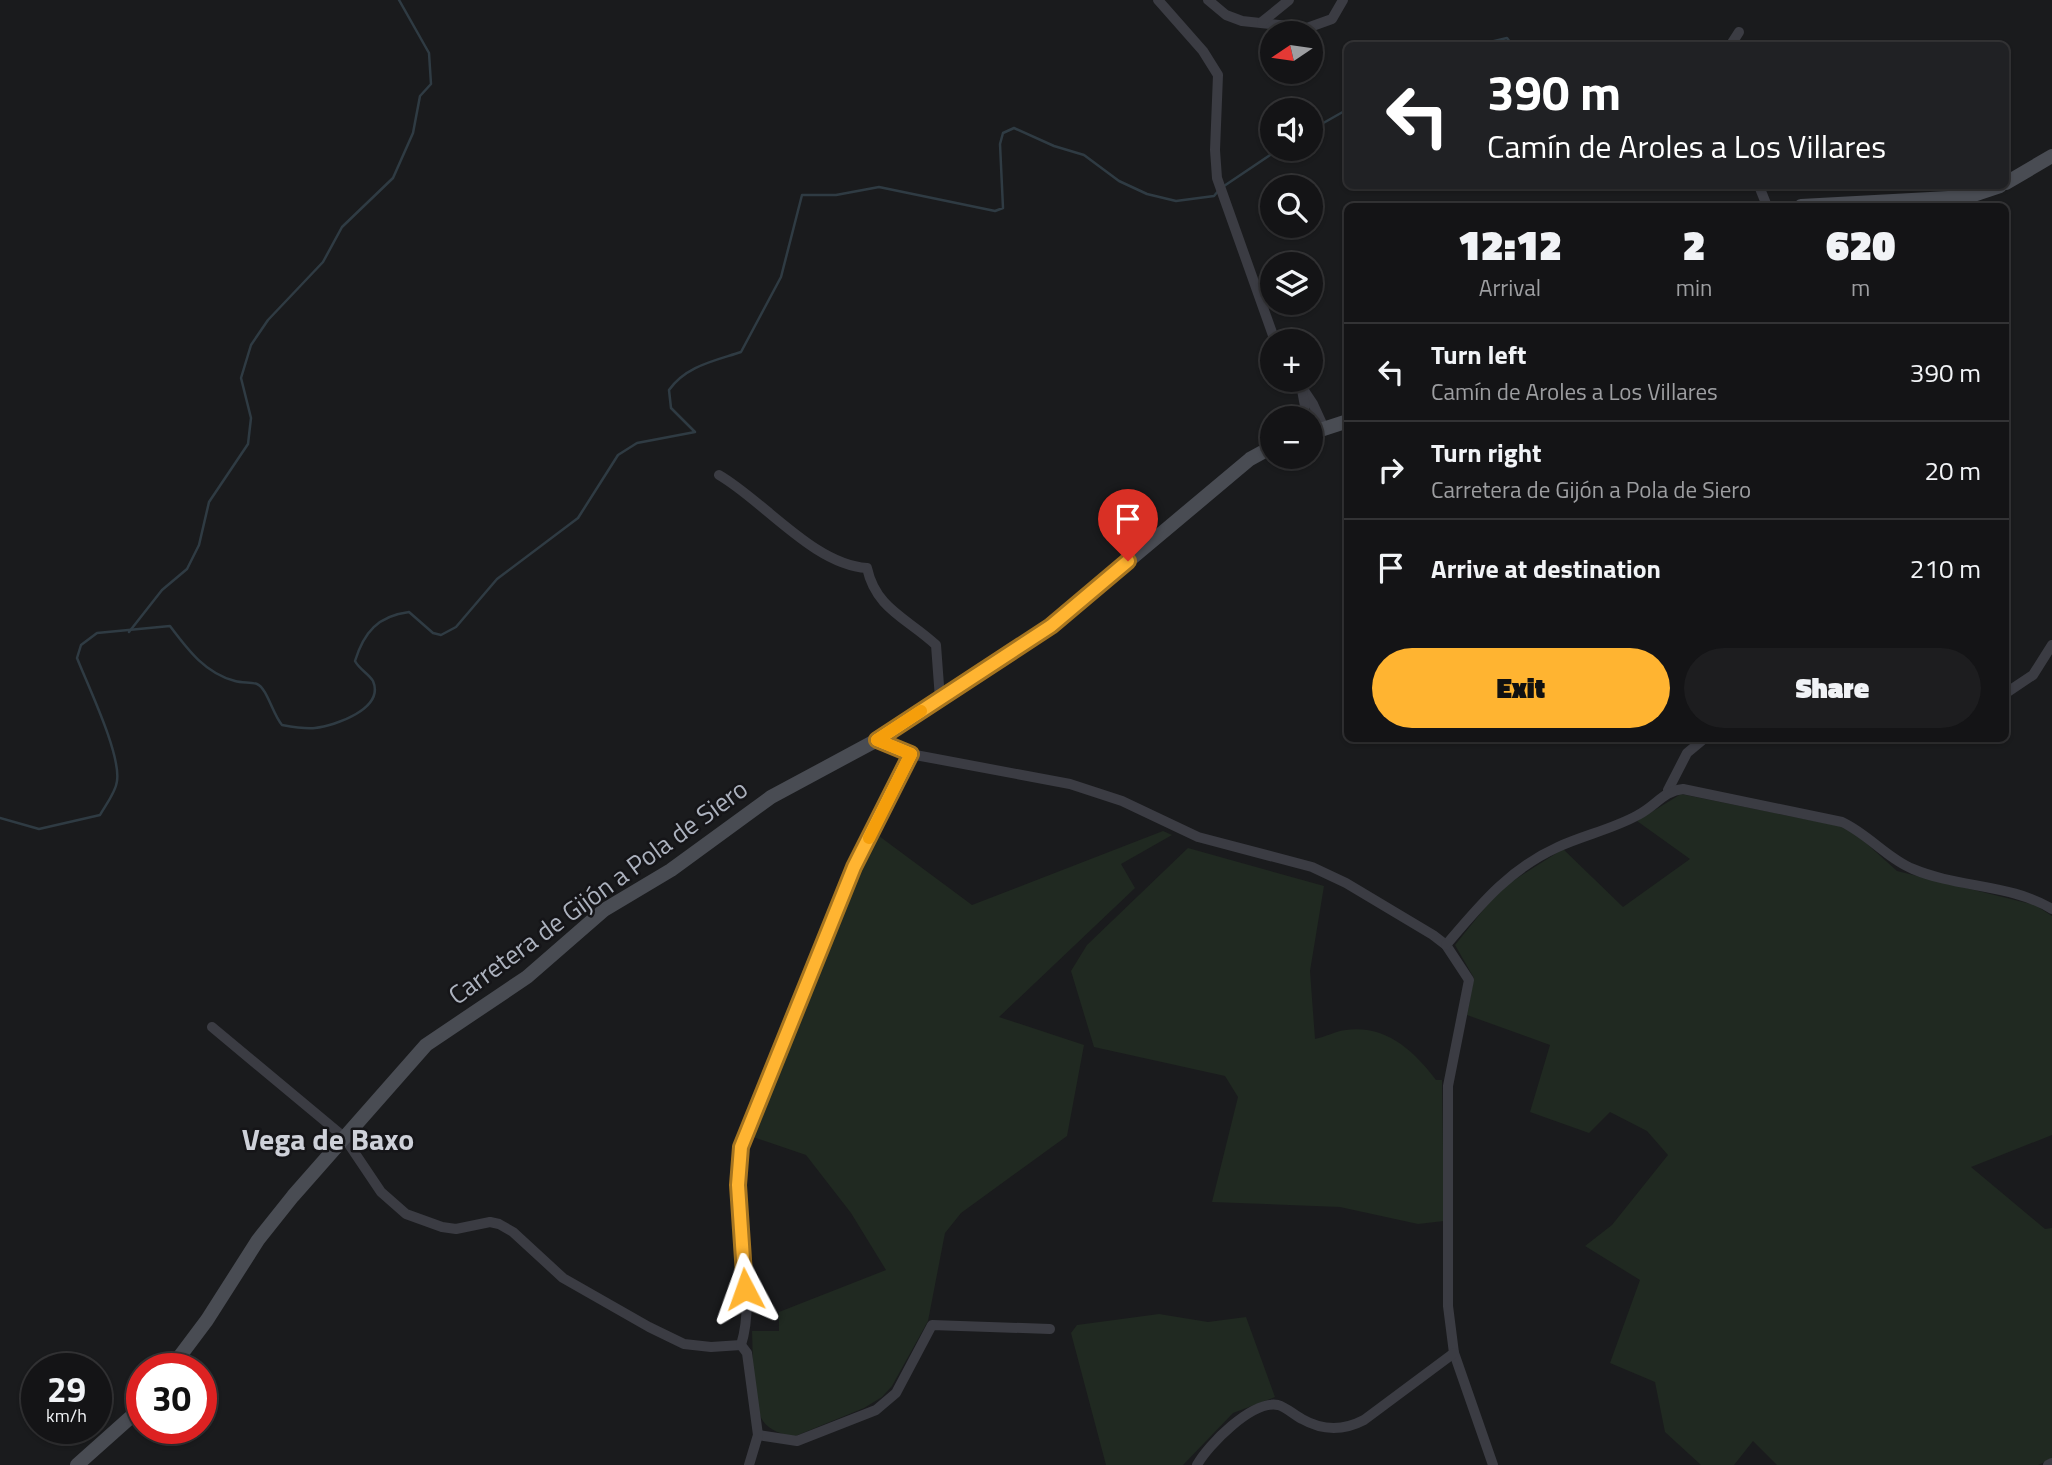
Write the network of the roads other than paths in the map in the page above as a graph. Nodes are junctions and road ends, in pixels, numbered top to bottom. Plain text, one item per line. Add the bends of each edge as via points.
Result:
1 (1158, 0) edge
2 (1208, 0) edge
3 (1289, 0) edge
4 (1343, 0) edge
5 (1263, 21) edge
6 (1260, 22) edge
7 (1323, 24) edge
8 (1739, 32) dead end
9 (1733, 42) edge
10 (2052, 156) edge
11 (2009, 181) edge
12 (1991, 189) edge
13 (1856, 203) edge
14 (1271, 329) edge
15 (1344, 422) edge
16 (1323, 428) edge
17 (1260, 454) edge
18 (719, 475) dead end
19 (2052, 645) edge
20 (2009, 691) edge
21 (940, 699) junction
22 (877, 740) junction
23 (1700, 742) edge
24 (911, 754) junction
25 (1668, 790) junction
26 (2052, 909) edge
27 (1446, 945) junction
28 (212, 1027) dead end
29 (344, 1137) junction
30 (1050, 1329) dead end
31 (741, 1345) junction
32 (182, 1353) edge
33 (1454, 1353) junction
34 (126, 1421) edge
35 (758, 1435) junction
36 (77, 1465) edge
37 (749, 1465) edge
38 (1197, 1465) edge
39 (1493, 1465) edge

1 - 14 street via 1218,75 1217,178
2 - 6 street via 1226,15
3 - 5 street
4 - 7 street via 1332,19
8 - 9 street
10 - 11 street
12 - 13 street via 1967,197
15 - 16 street
17 - 21 street, Carretera de Gijón a Pola de Siero via 1051,626
18 - 21 street via 828,555 867,568 875,594 883,603 936,645
19 - 20 street via 2032,675
21 - 22 street, Carretera de Gijón a Pola de Siero
22 - 24 street
22 - 29 street, Carretera de Gijón a Pola de Siero via 771,797 671,870 604,910 527,977 426,1045
23 - 25 street via 1687,753
24 - 27 street via 1070,784 1122,801 1198,837 1312,867
24 - 31 street via 854,867 741,1147 738,1185 745,1289
25 - 26 street via 1683,789 1842,822 1911,868 2020,894
25 - 27 street via 1638,815 1556,847 1496,886
27 - 33 street via 1469,980 1448,1086 1448,1306
28 - 29 street
29 - 31 street via 381,1192 406,1214 456,1229 499,1224 563,1278 649,1327 684,1344 711,1348
29 - 32 street, Carretera de Gijón a Pola de Siero via 258,1240
30 - 35 street via 932,1325 896,1394 876,1410 797,1441
31 - 35 street via 747,1353
33 - 38 street via 1349,1428 1315,1425 1277,1405 1255,1409 1203,1454
33 - 39 street
34 - 36 street
35 - 37 street

